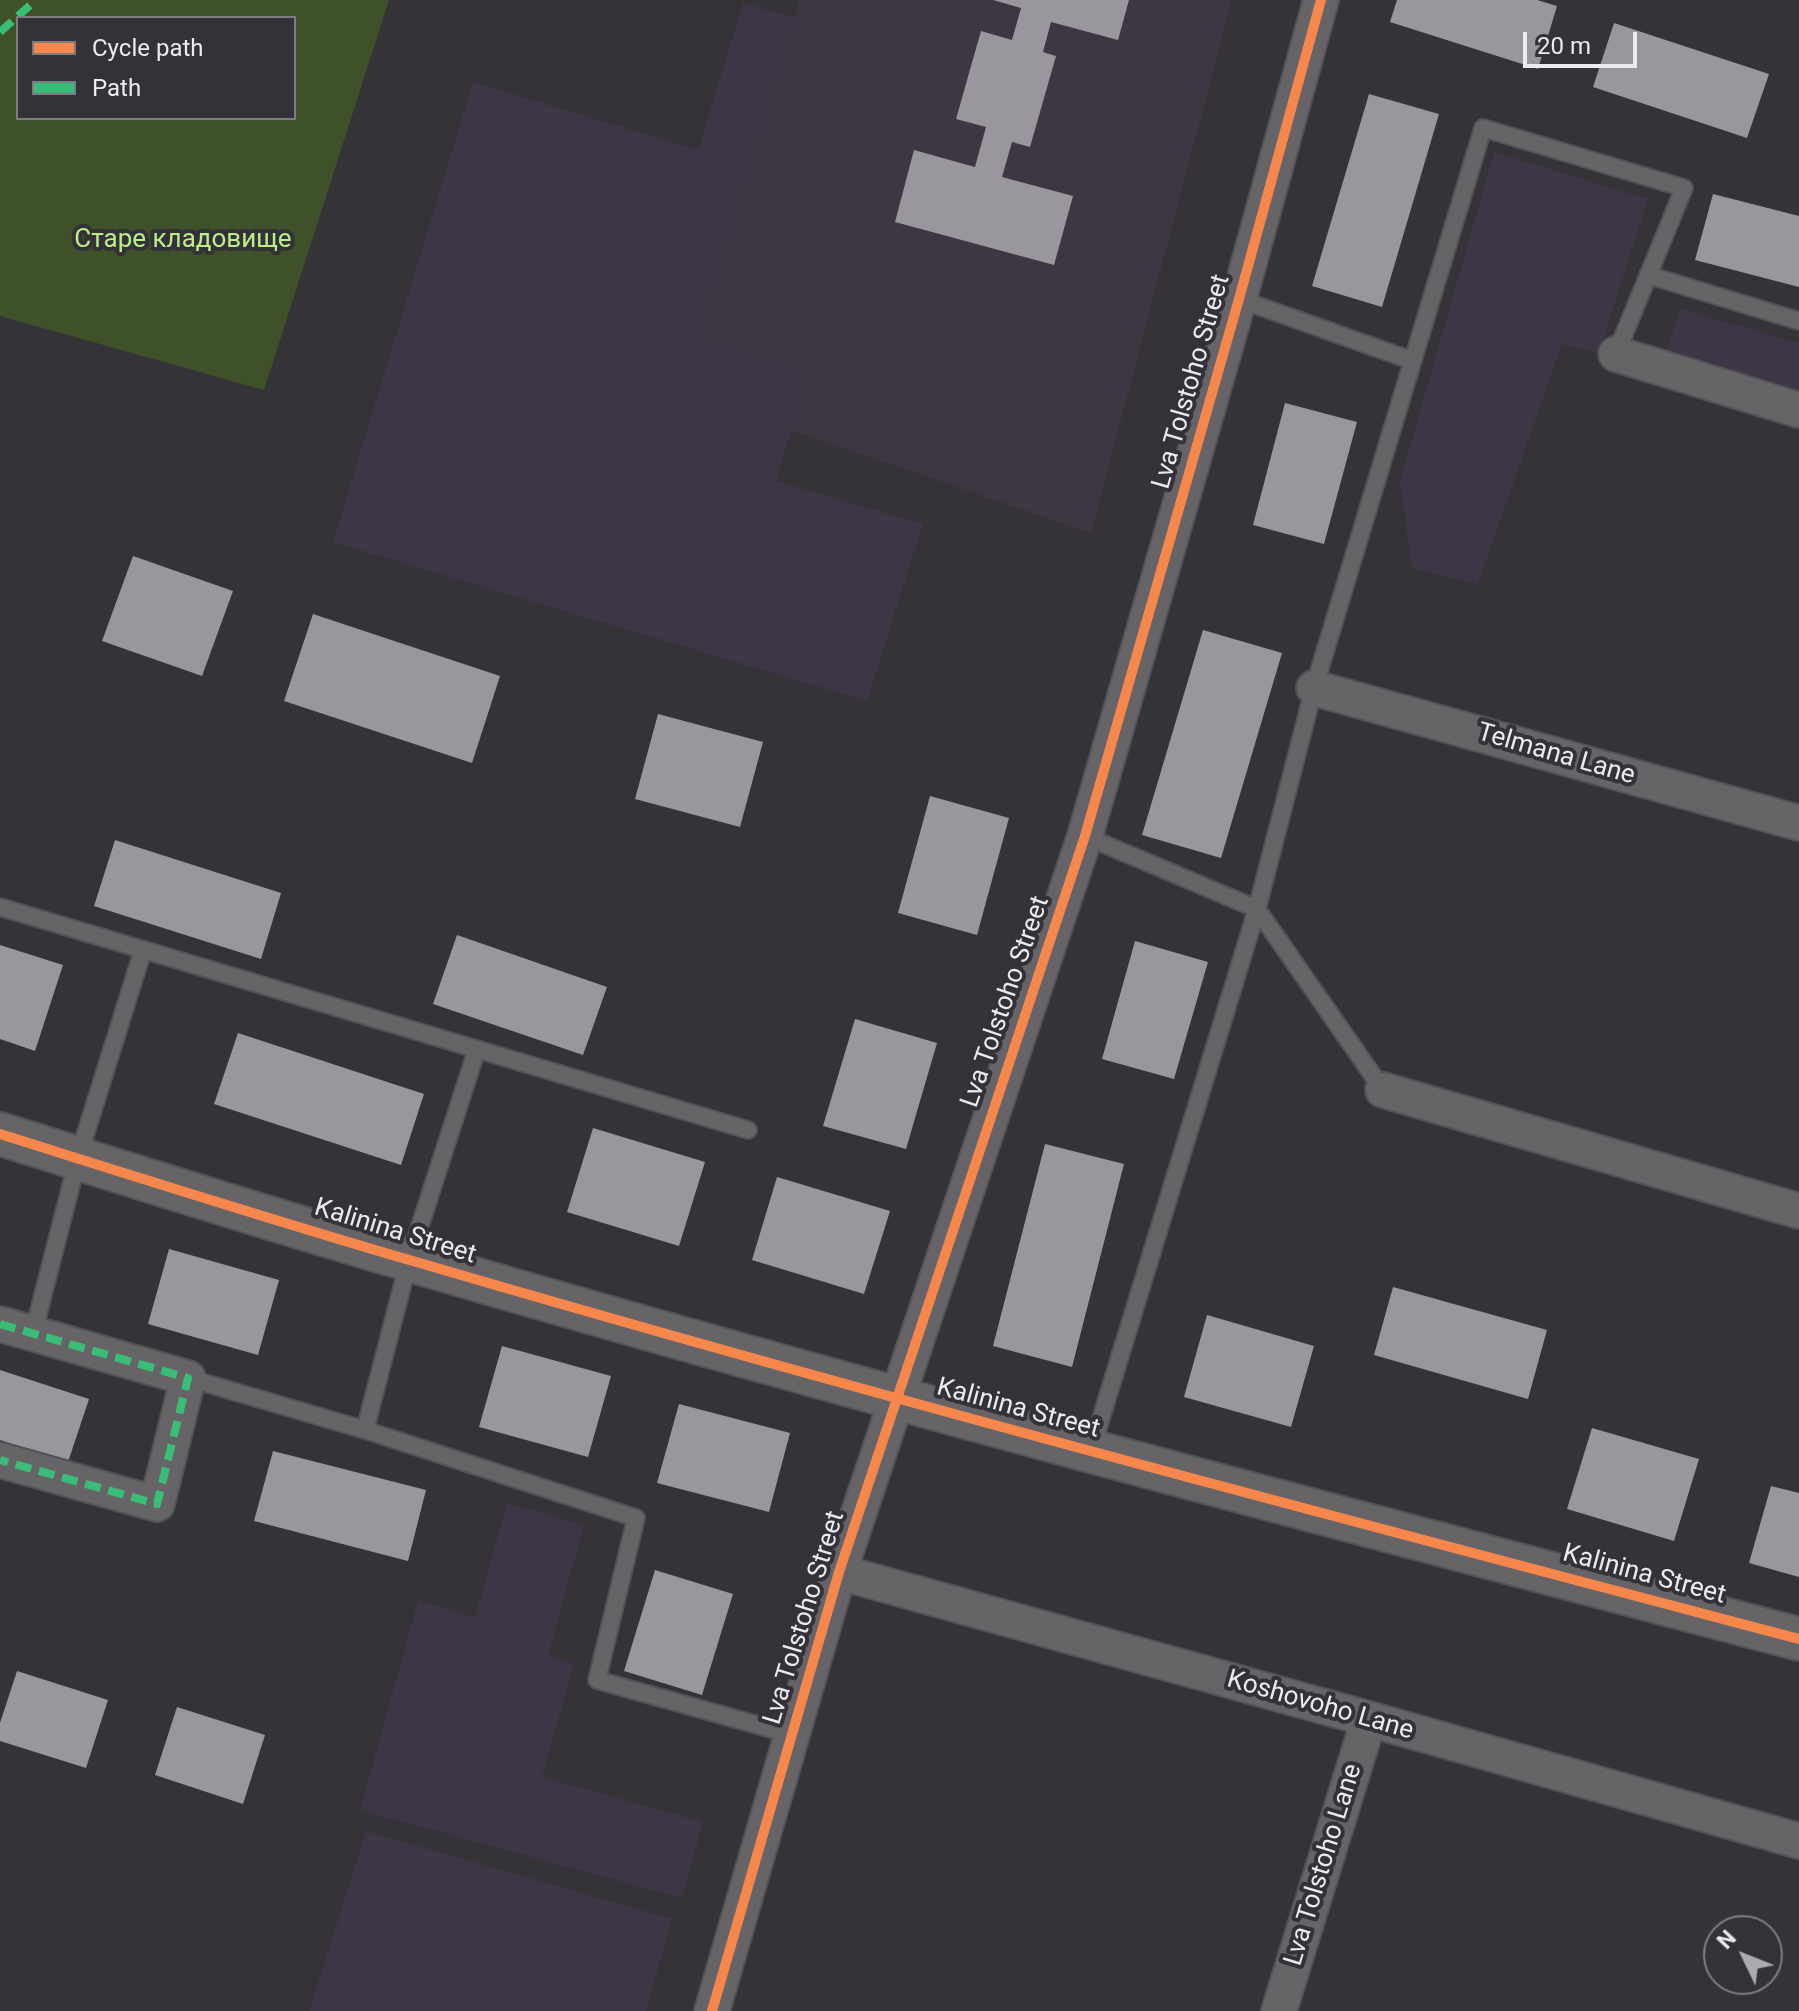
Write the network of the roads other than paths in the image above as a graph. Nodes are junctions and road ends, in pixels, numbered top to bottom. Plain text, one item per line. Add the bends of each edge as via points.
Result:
1 (1321, 0) edge
2 (1648, 275) junction
3 (1239, 299) junction
4 (1799, 321) edge
5 (1616, 354) joint
6 (1413, 361) junction
7 (1799, 410) edge
8 (1314, 688) junction
9 (1799, 823) edge
10 (1085, 836) junction
11 (0, 907) edge
12 (1257, 909) junction
13 (143, 950) junction
14 (477, 1049) junction
15 (1383, 1090) joint
16 (748, 1130) dead end
17 (0, 1134) edge
18 (78, 1158) junction
19 (1799, 1211) edge
20 (409, 1260) junction
21 (0, 1324) edge
22 (33, 1334) junction
23 (188, 1378) junction
24 (896, 1399) junction
25 (365, 1430) junction
26 (1091, 1452) junction
27 (0, 1460) edge
28 (839, 1572) junction
29 (1799, 1639) edge
30 (1369, 1719) junction
31 (793, 1735) junction
32 (1799, 1841) edge
33 (712, 2011) edge
34 (1279, 2011) edge

1 - 3 street, Lva Tolstoho Street
2 - 4 lane
2 - 5 lane
2 - 6 lane via 1684,188 1483,128
3 - 6 lane
3 - 10 street, Lva Tolstoho Street
5 - 7 street
6 - 8 lane
8 - 9 street, Telmana Lane
8 - 12 lane
10 - 12 lane
10 - 24 street, Lva Tolstoho Street
11 - 13 lane
12 - 15 lane
12 - 26 lane
13 - 14 lane
13 - 18 lane
14 - 16 lane
14 - 20 lane
15 - 19 street
17 - 18 street, Kalinina Street
18 - 20 street, Kalinina Street
18 - 22 lane
20 - 24 street, Kalinina Street
20 - 25 lane
21 - 22 street
22 - 23 street
23 - 25 lane
23 - 27 street via 157,1504
24 - 26 street, Kalinina Street
24 - 28 street, Lva Tolstoho Street
25 - 31 lane via 636,1518 597,1680
26 - 29 street, Kalinina Street
28 - 30 street, Koshovoho Lane
28 - 31 street, Lva Tolstoho Street
30 - 32 street, Koshovoho Lane
30 - 34 street, Lva Tolstoho Lane
31 - 33 street, Lva Tolstoho Street

